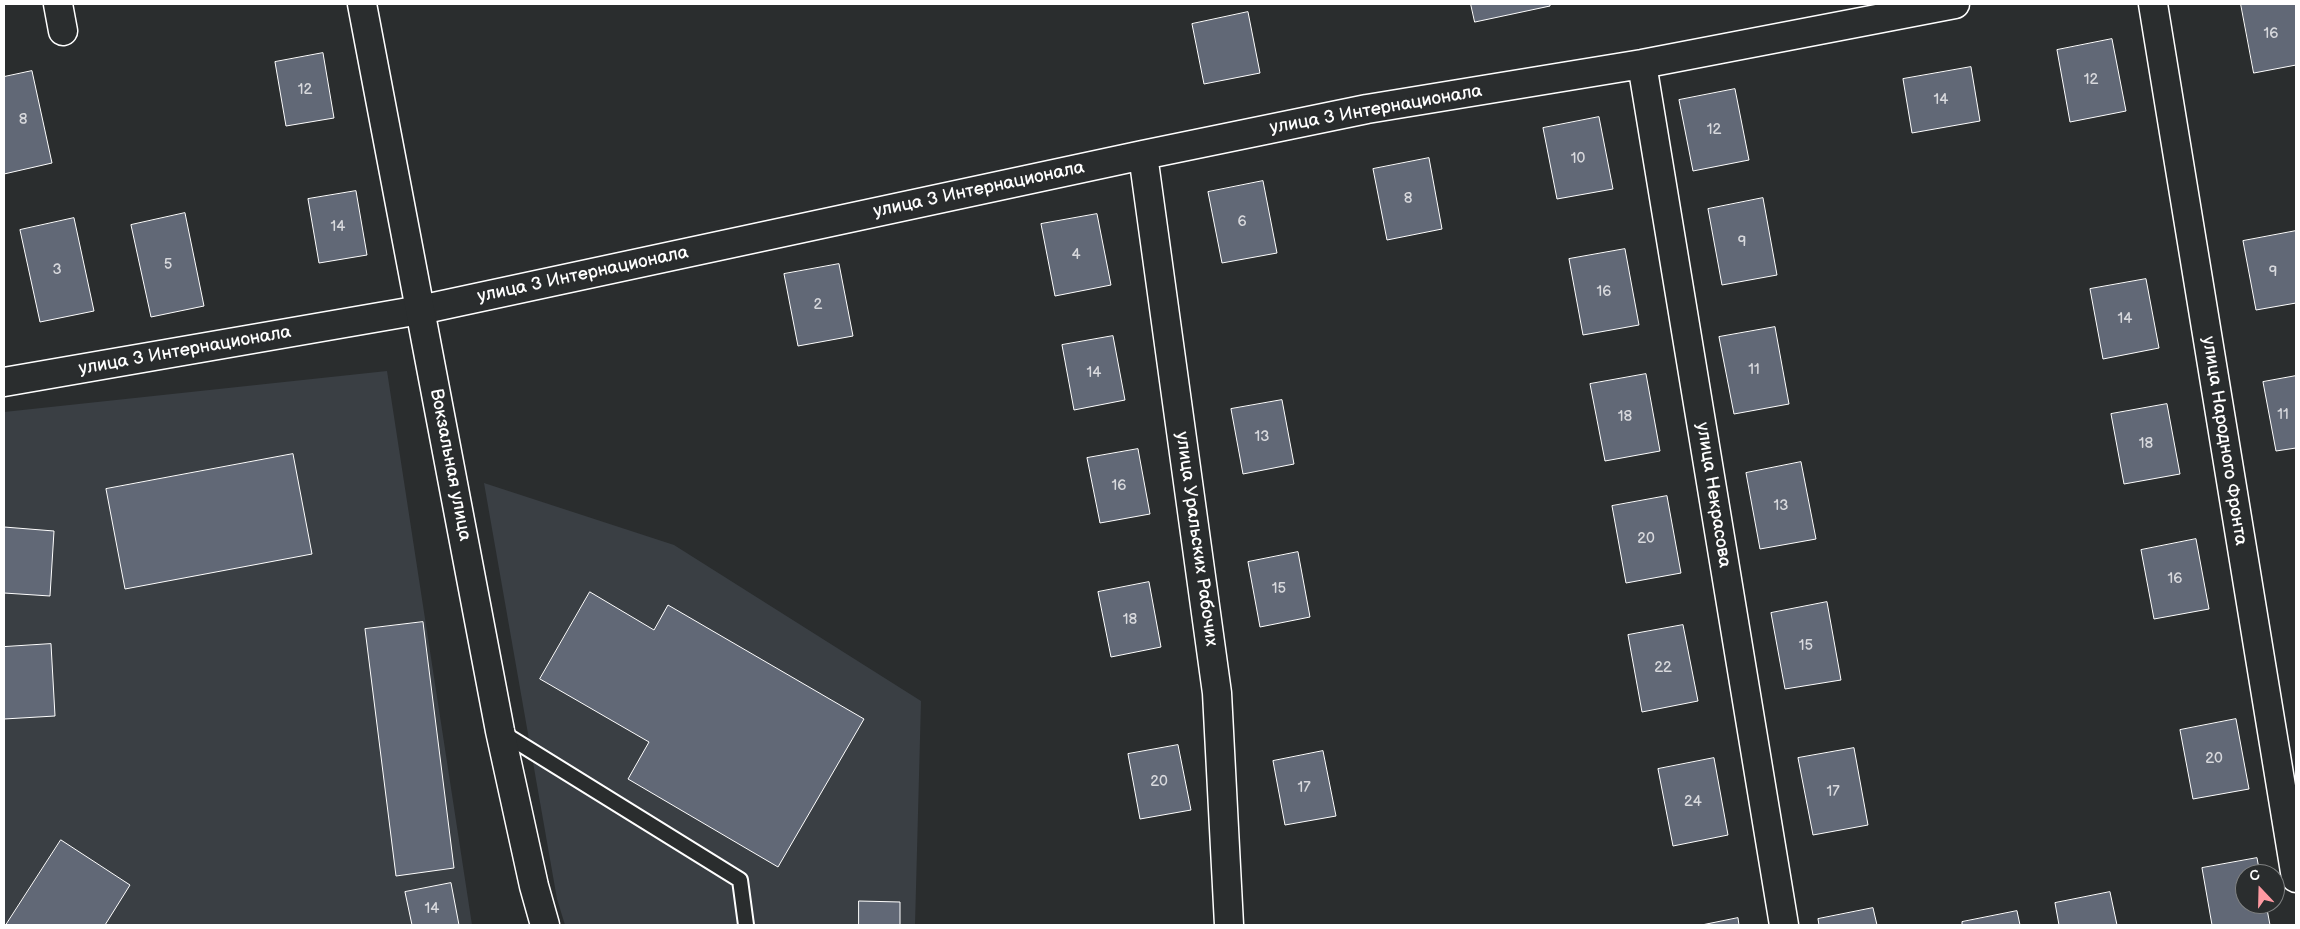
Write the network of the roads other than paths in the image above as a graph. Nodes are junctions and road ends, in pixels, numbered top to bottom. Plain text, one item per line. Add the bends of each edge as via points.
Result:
1 (58, 4) edge
2 (362, 4) edge
3 (1955, 4) edge
4 (2153, 4) edge
5 (63, 31) dead end
6 (1642, 64) junction
7 (1143, 155) junction
8 (420, 310) junction
9 (4, 382) edge
10 (500, 731) junction
11 (2296, 878) edge
12 (545, 925) edge
13 (746, 925) edge
14 (1229, 925) edge
15 (1784, 925) edge

1 - 5 street
2 - 8 street, Вокзальная улица
3 - 6 street, улица 3 Интернационала
4 - 11 street, улица Народного Фронта
6 - 7 street, улица 3 Интернационала via 1367,109
6 - 15 street, улица Некрасова
7 - 8 street, улица 3 Интернационала
7 - 14 street, улица Уральских Рабочих via 1217,693
8 - 9 street, улица 3 Интернационала
8 - 10 street, Вокзальная улица
10 - 12 street, Вокзальная улица
10 - 13 lane via 740,880

